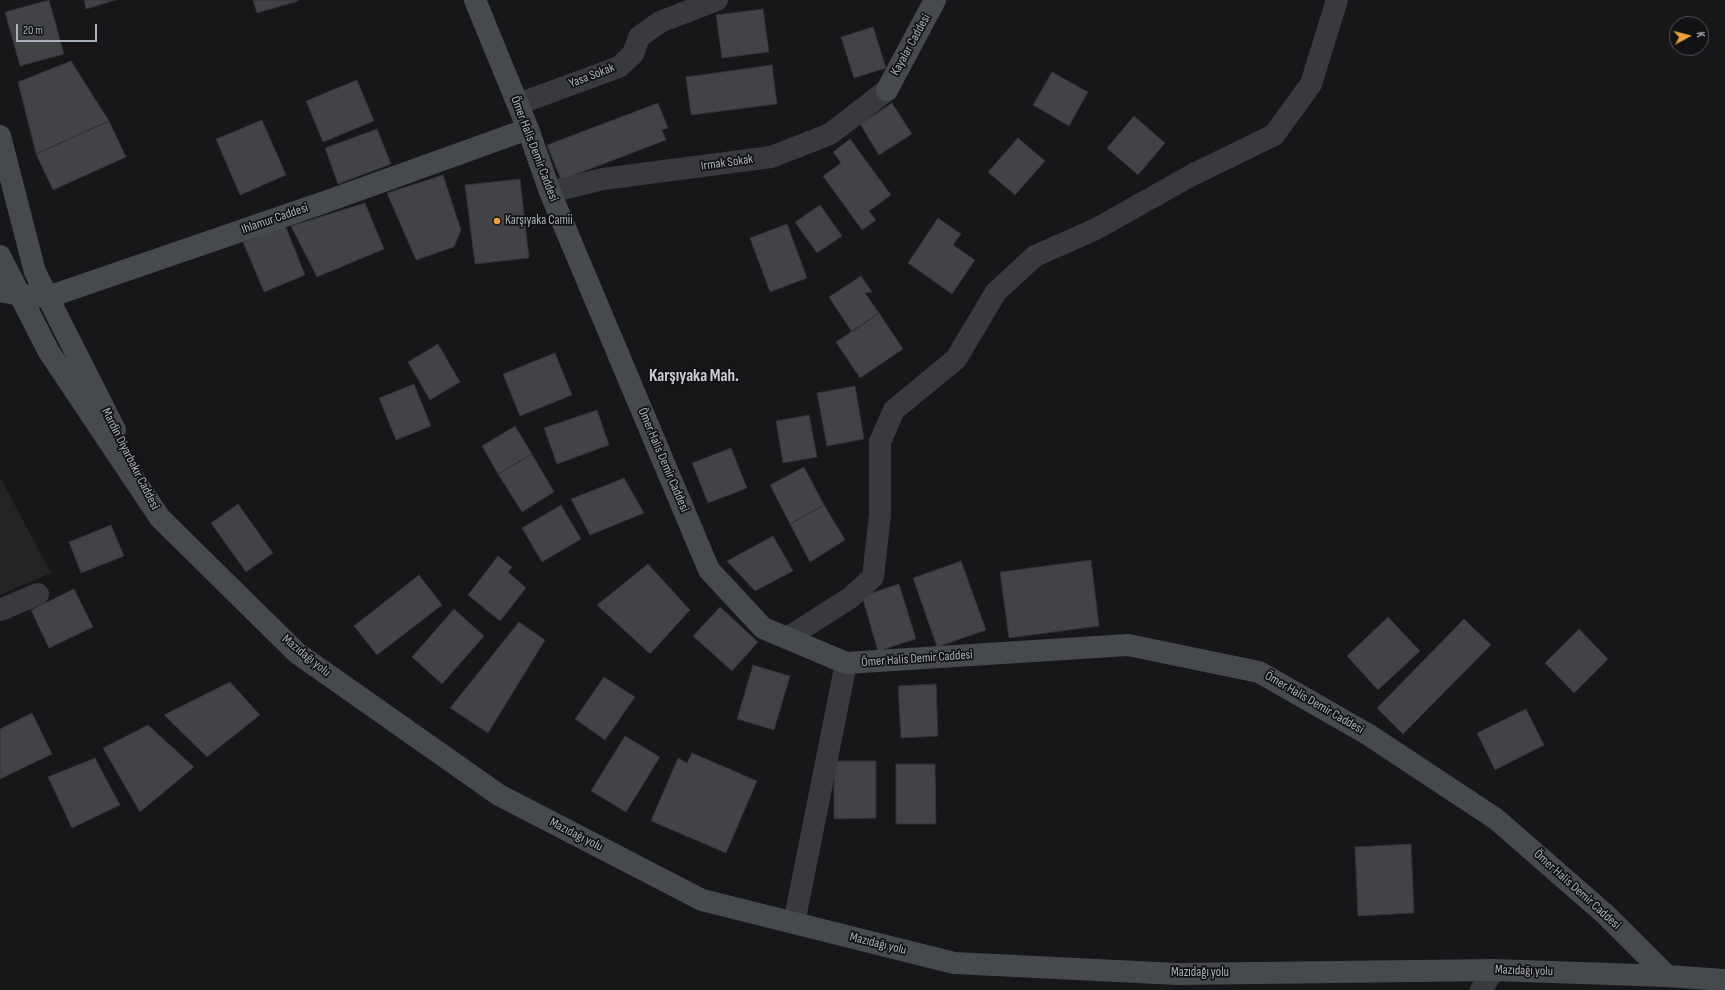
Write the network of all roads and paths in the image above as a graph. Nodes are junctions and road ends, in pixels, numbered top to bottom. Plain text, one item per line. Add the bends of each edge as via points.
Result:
1 (475, 0) edge
2 (717, 0) edge
3 (936, 0) edge
4 (1337, 0) edge
5 (887, 90) joint
6 (518, 104) junction
7 (528, 129) junction
8 (0, 136) edge
9 (550, 192) junction
10 (0, 256) edge
11 (10, 293) edge
12 (48, 297) junction
13 (160, 518) junction
14 (38, 594) dead end
15 (0, 610) edge
16 (787, 638) junction
17 (846, 663) junction
18 (794, 923) junction
19 (1494, 970) junction
20 (1667, 976) junction
21 (1725, 980) edge
22 (1481, 990) edge

1 - 6 main road, Ömer Halis Demir Caddesi
2 - 6 street, Yasa Sokak via 660,22 639,37 633,54 619,67
3 - 5 main road, Kayalar Caddesi
4 - 16 street via 1311,84 1274,135 1192,174 1096,229 1035,256 996,292 956,359 894,410 880,442 880,515 873,577 850,598
5 - 9 street, Irmak Sokak via 830,134 771,157 603,180
6 - 7 main road, Ömer Halis Demir Caddesi
7 - 9 main road, Ömer Halis Demir Caddesi
7 - 12 main road, Ihlamur Caddesi
8 - 12 main road, Mardin Diyarbakır Caddesi via 35,272
9 - 16 main road, Ömer Halis Demir Caddesi via 709,570 763,628
10 - 11 main road, Mardin Diyarbakır Caddesi
11 - 12 main road, Ihlamur Caddesi
11 - 13 main road, Mardin Diyarbakır Caddesi
12 - 13 main road, Mardin Diyarbakır Caddesi
13 - 18 main road, Mazıdağı yolu via 297,653 499,794 702,900
14 - 15 street
16 - 17 main road, Ömer Halis Demir Caddesi
17 - 18 street
17 - 20 main road, Ömer Halis Demir Caddesi via 1128,645 1259,672 1369,735 1496,819 1605,914
18 - 19 main road, Mazıdağı yolu via 954,963 1178,974
19 - 20 main road, Mazıdağı yolu
19 - 22 street
20 - 21 main road, Mazıdağı yolu

